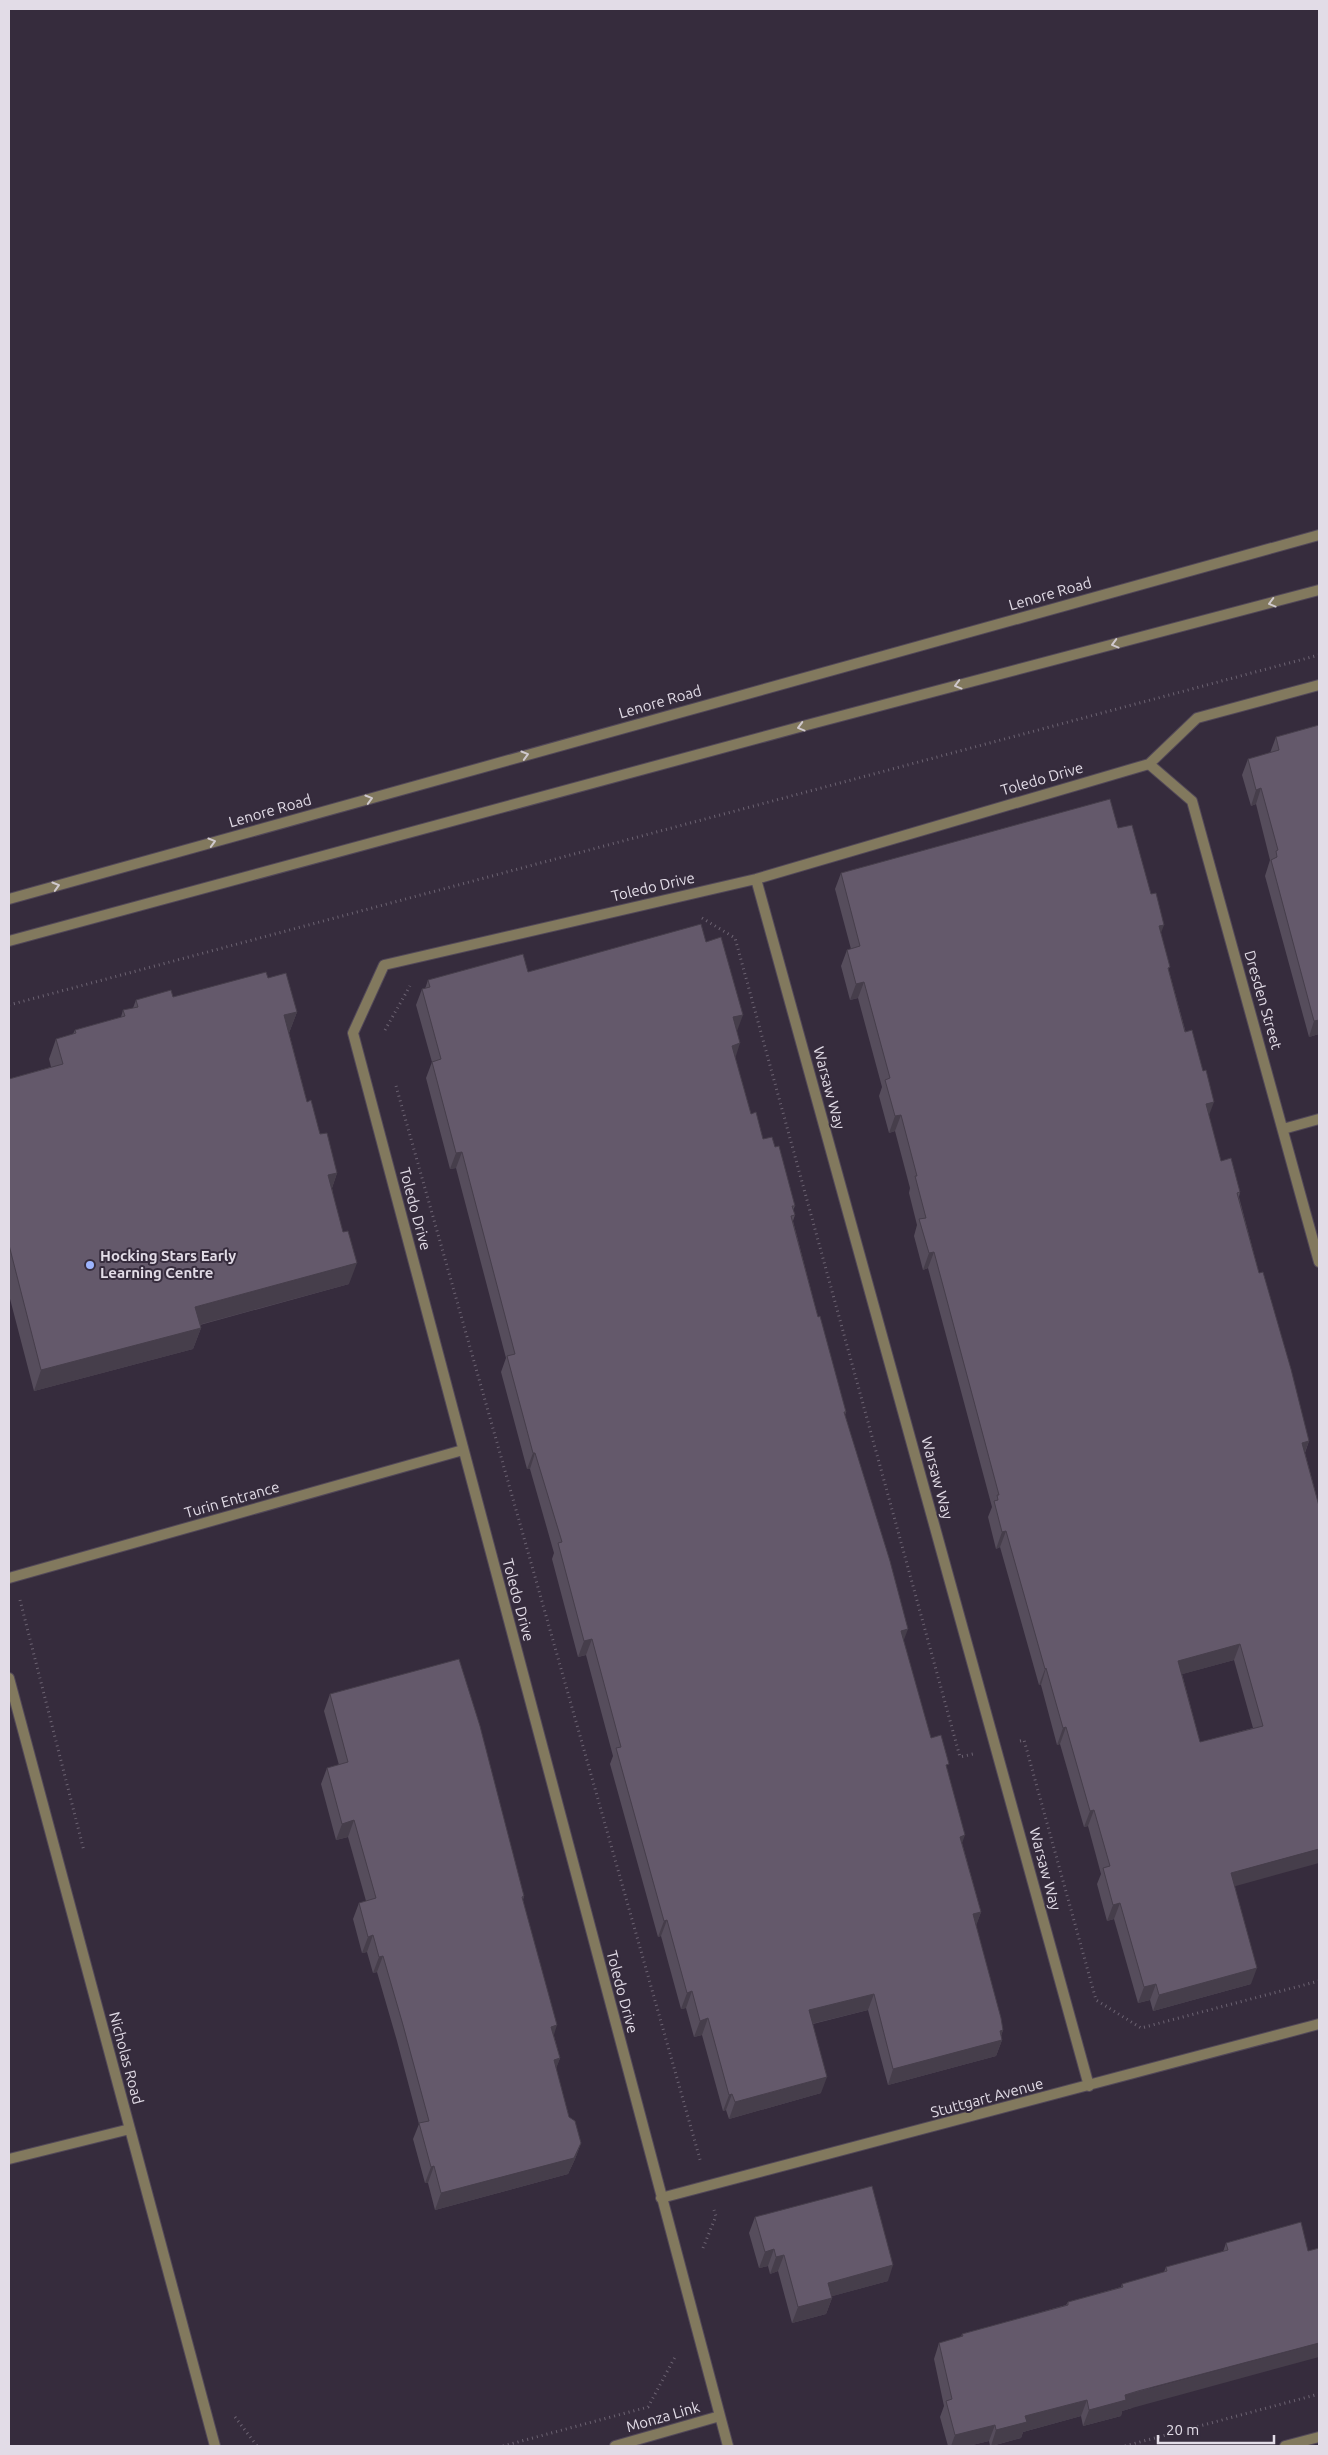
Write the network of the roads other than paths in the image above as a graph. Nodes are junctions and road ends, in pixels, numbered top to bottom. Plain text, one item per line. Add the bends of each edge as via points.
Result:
1 (1319, 535) edge
2 (1319, 590) edge
3 (1319, 685) edge
4 (1149, 764) junction
5 (756, 878) junction
6 (9, 899) edge
7 (9, 941) edge
8 (1319, 1119) edge
9 (1283, 1129) junction
10 (1319, 1262) edge
11 (463, 1450) junction
12 (9, 1578) edge
13 (9, 1678) edge
14 (1319, 2024) edge
15 (1089, 2086) junction
16 (130, 2130) junction
17 (9, 2159) edge
18 (661, 2198) junction
19 (720, 2416) junction
20 (1319, 2437) edge
21 (214, 2446) edge
22 (615, 2446) edge
23 (728, 2446) edge
24 (1285, 2446) edge

6 -> 1 street, Lenore Road
2 -> 7 street via 816,722
3 - 4 street, Toledo Drive via 1197,718
4 - 5 street, Toledo Drive
4 - 9 street, Dresden Street via 1192,802
5 - 11 street, Toledo Drive via 384,965 353,1033
5 - 15 street, Warsaw Way
8 - 9 street
9 - 10 street, Dresden Street
11 - 12 street, Turin Entrance
11 - 18 street, Toledo Drive
13 - 16 street, Nicholas Road
14 - 15 street, Stuttgart Avenue
15 - 18 street, Stuttgart Avenue
16 - 17 street
16 - 21 street, Nicholas Road
18 - 19 street, Toledo Drive
19 - 22 street, Monza Link
19 - 23 street, Toledo Drive
20 - 24 street

